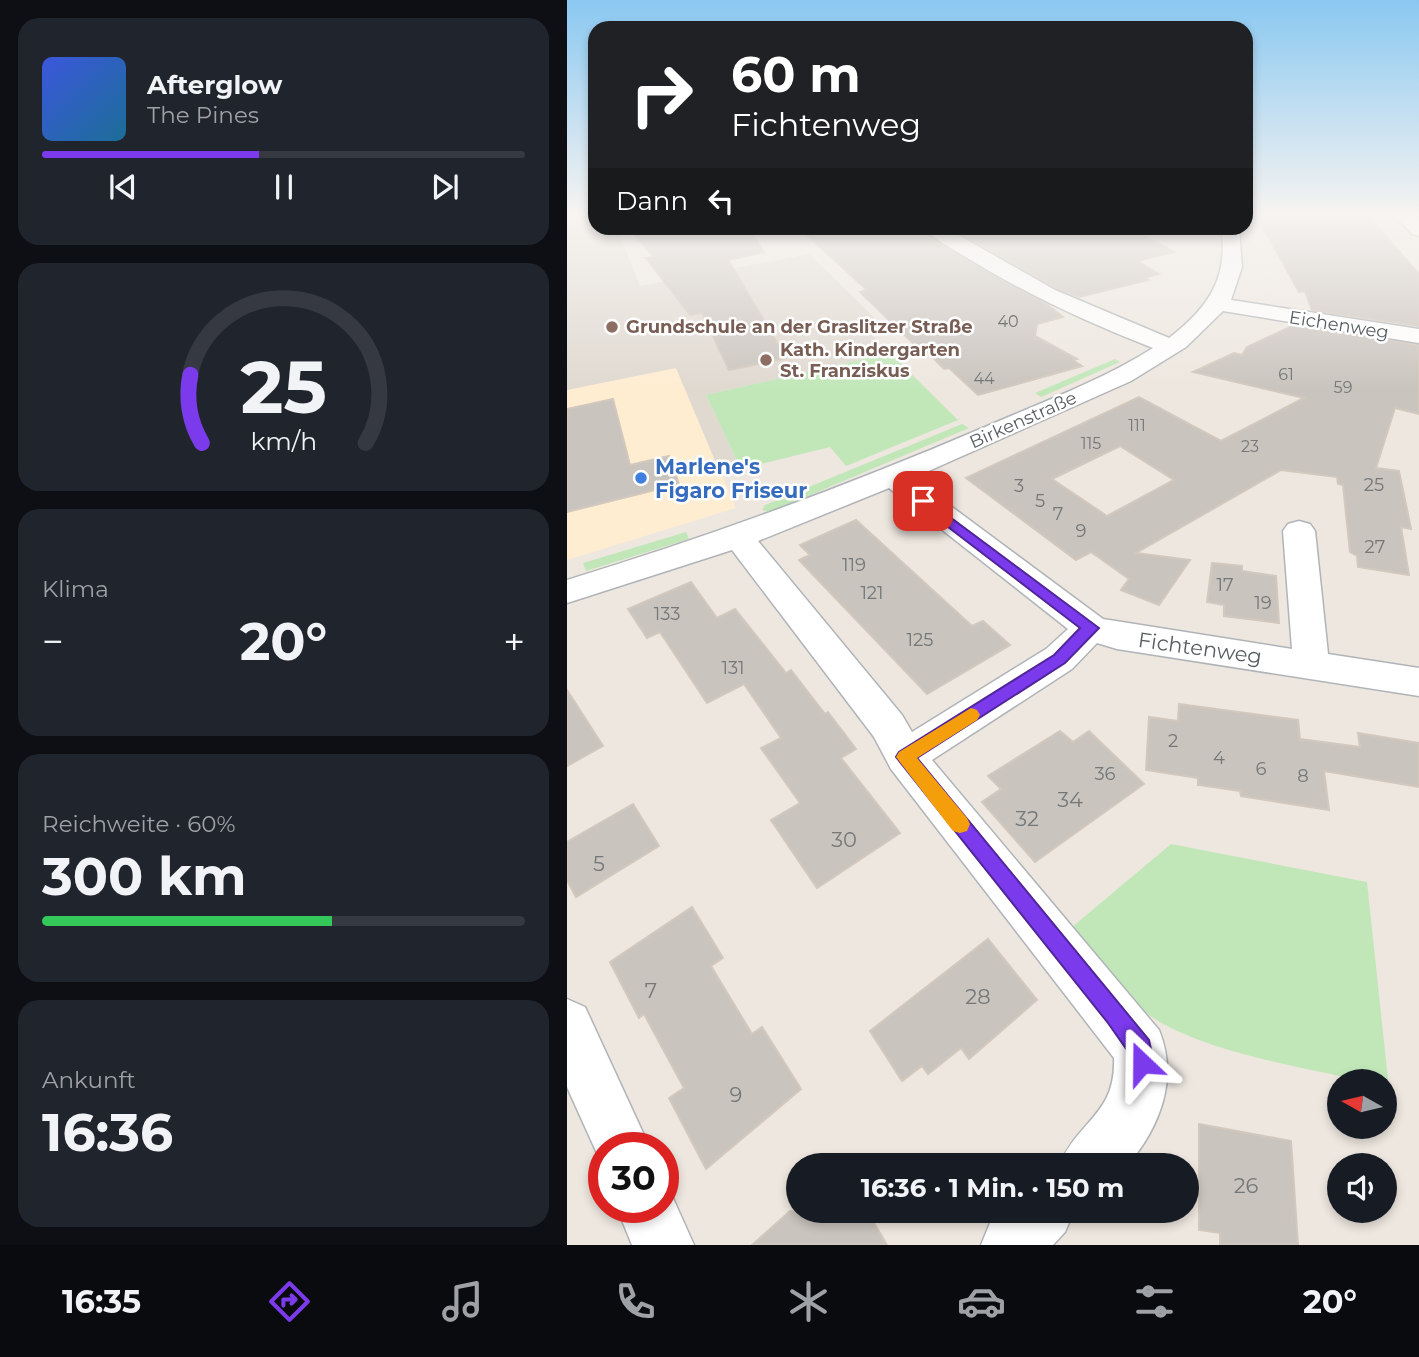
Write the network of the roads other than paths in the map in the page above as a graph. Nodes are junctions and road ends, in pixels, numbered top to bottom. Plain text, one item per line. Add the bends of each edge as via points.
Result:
1 (1006, 273) edge
2 (1232, 273) edge
3 (1218, 304) junction
4 (1419, 336) edge
5 (1170, 346) junction
6 (892, 476) junction
7 (1299, 531) dead end
8 (738, 537) junction
9 (567, 592) edge
10 (1091, 628) junction
11 (1311, 664) junction
12 (1419, 682) edge
13 (905, 757) junction
14 (567, 1025) edge
15 (614, 1132) edge
16 (1100, 1153) edge
17 (653, 1223) edge
18 (1033, 1223) edge
19 (663, 1245) edge
20 (1012, 1245) edge

1 - 5 street via 1098,319
2 - 3 street, Birkenstraße
3 - 4 street, Eichenweg
3 - 5 street, Birkenstraße
5 - 6 street, Birkenstraße via 1072,399
6 - 8 street, Birkenstraße
6 - 10 street, Fichtenweg
7 - 11 street
8 - 9 street, Birkenstraße
8 - 13 street via 888,726
10 - 11 street, Fichtenweg via 1117,636
10 - 13 street via 1059,659
11 - 12 street, Fichtenweg
13 - 16 street via 1140,1049 1143,1078 1128,1124
14 - 15 street
17 - 19 street
18 - 20 street

